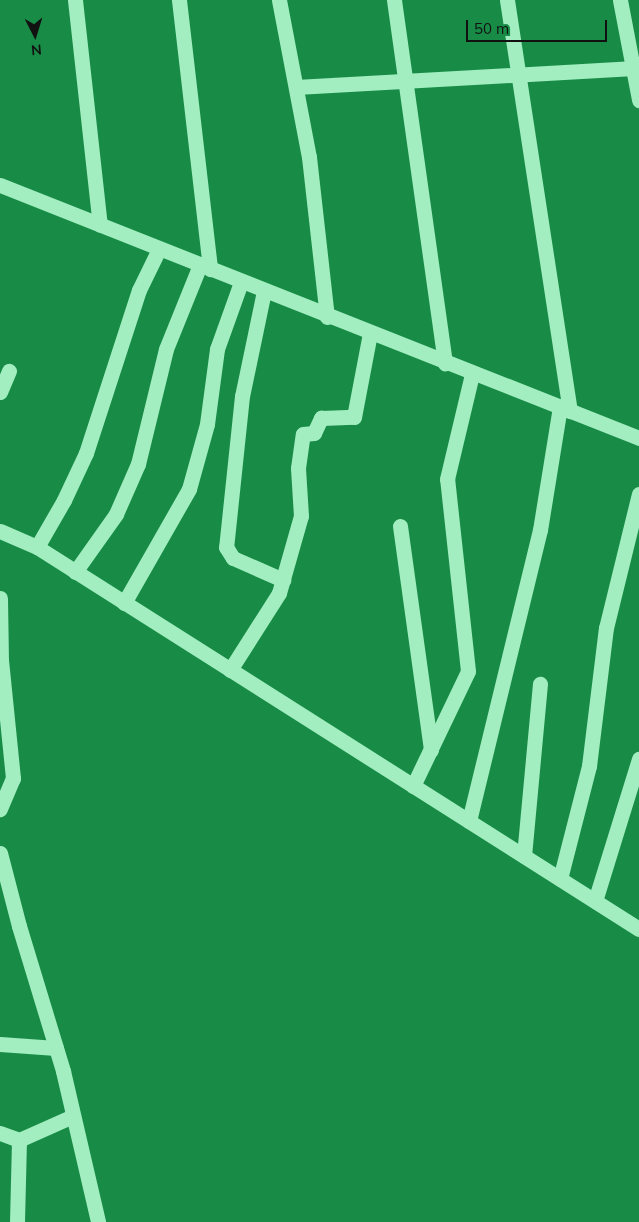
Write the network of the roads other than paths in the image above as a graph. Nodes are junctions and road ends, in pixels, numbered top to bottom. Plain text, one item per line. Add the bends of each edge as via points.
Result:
1 (75, 0) edge
2 (179, 0) edge
3 (279, 0) edge
4 (394, 0) edge
5 (507, 0) edge
6 (620, 0) edge
7 (636, 68) edge
8 (519, 74) junction
9 (405, 79) junction
10 (296, 87) junction
11 (639, 100) edge
12 (0, 185) edge
13 (100, 225) junction
14 (159, 249) junction
15 (205, 267) junction
16 (242, 282) junction
17 (264, 291) junction
18 (328, 316) junction
19 (370, 333) junction
20 (445, 363) junction
21 (9, 371) dead end
22 (472, 374) junction
23 (0, 392) edge
24 (565, 409) junction
25 (639, 438) edge
26 (639, 494) edge
27 (400, 526) dead end
28 (0, 530) edge
29 (37, 548) junction
30 (76, 572) junction
31 (283, 580) junction
32 (0, 598) edge
33 (124, 603) junction
34 (230, 670) junction
35 (540, 684) dead end
36 (431, 750) junction
37 (639, 760) edge
38 (413, 786) junction
39 (0, 809) edge
40 (469, 821) junction
41 (0, 853) edge
42 (524, 856) junction
43 (560, 879) junction
44 (594, 901) junction
45 (639, 929) edge
46 (0, 1044) edge
47 (56, 1048) junction
48 (73, 1116) junction
49 (0, 1133) edge
50 (19, 1140) junction
51 (17, 1222) edge
52 (98, 1222) edge

1 - 13 street
2 - 15 street
3 - 10 street
4 - 9 street
5 - 8 street
6 - 7 street
7 - 8 street
7 - 11 street
8 - 9 street
8 - 24 street
9 - 10 street
9 - 20 street
10 - 18 street via 309,157
12 - 13 street
13 - 14 street
14 - 15 street
14 - 29 street via 139,290 86,453
15 - 16 street
15 - 30 street via 166,349 138,464 116,514
16 - 17 street
16 - 33 street via 217,349 207,424 189,490
17 - 18 street
17 - 31 street via 242,396 226,547 233,558
18 - 19 street
19 - 20 street
19 - 31 street via 354,418 321,418 314,434 303,434 298,468 300,516
20 - 22 street
21 - 23 street
22 - 24 street
22 - 36 street via 447,479 468,671
24 - 25 street
24 - 40 street via 540,530
26 - 43 street via 606,628 589,766
27 - 36 street
28 - 29 street
29 - 30 street
30 - 33 street
31 - 34 street via 279,593
32 - 39 street via 1,660 13,778
33 - 34 street
34 - 38 street
35 - 42 street
36 - 38 street
37 - 44 street
38 - 40 street
40 - 42 street
41 - 47 street
42 - 43 street
43 - 44 street
44 - 45 street
46 - 47 street
47 - 48 street
48 - 50 street
48 - 52 street
49 - 50 street
50 - 51 street

